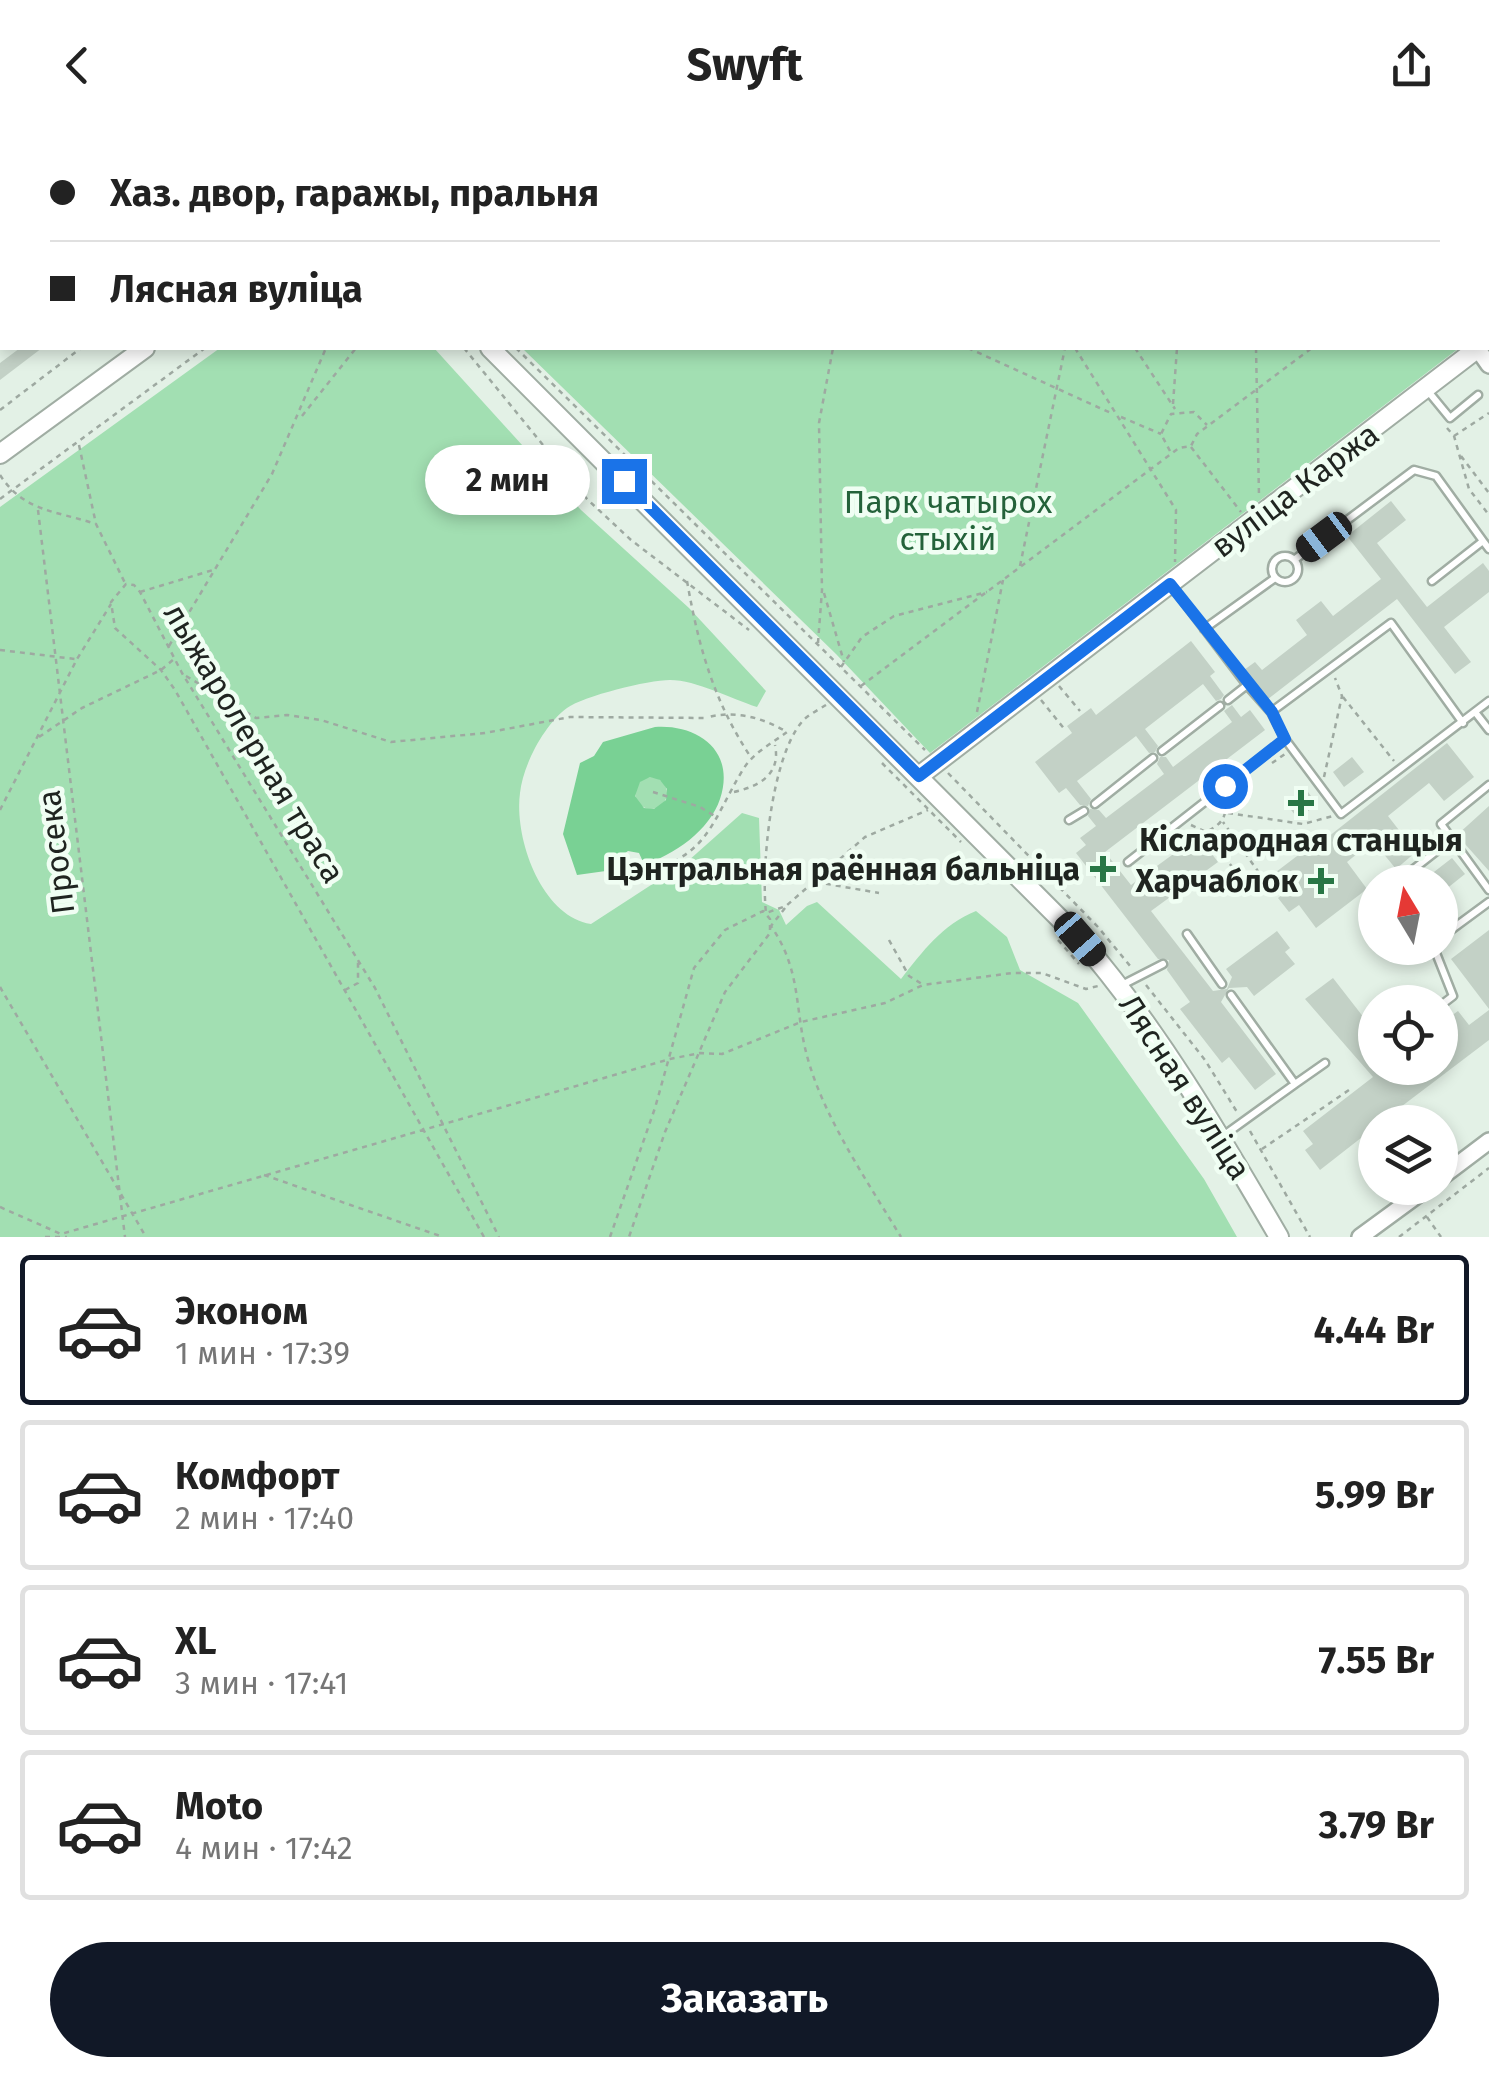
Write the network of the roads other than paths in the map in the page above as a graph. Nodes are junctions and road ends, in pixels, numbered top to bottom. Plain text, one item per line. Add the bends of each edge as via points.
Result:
1 (143, 350) edge
2 (492, 350) edge
3 (1474, 350) edge
4 (1426, 388) junction
5 (1478, 395) dead end
6 (0, 454) edge
7 (1484, 542) junction
8 (1489, 550) edge
9 (1294, 560) junction
10 (1275, 578) junction
11 (1432, 581) dead end
12 (1170, 584) junction
13 (1204, 629) junction
14 (1247, 685) junction
15 (1228, 700) dead end
16 (1489, 702) edge
17 (1220, 706) dead end
18 (1272, 712) junction
19 (1475, 712) junction
20 (1463, 723) junction
21 (1489, 730) edge
22 (1285, 739) junction
23 (1162, 751) dead end
24 (1153, 758) dead end
25 (919, 776) junction
26 (1489, 786) edge
27 (1094, 804) dead end
28 (1084, 811) dead end
29 (1069, 820) dead end
30 (1452, 839) junction
31 (1128, 862) dead end
32 (1419, 865) edge
33 (1489, 890) edge
34 (1489, 902) edge
35 (1458, 925) edge
36 (1182, 950) dead end
37 (1163, 964) dead end
38 (1222, 984) dead end
39 (1120, 986) junction
40 (1231, 995) dead end
41 (1325, 1062) dead end
42 (1295, 1084) junction
43 (1221, 1137) junction
44 (1489, 1141) edge
45 (1458, 1164) edge
46 (1404, 1205) edge
47 (1279, 1237) edge
48 (1360, 1237) edge

1 - 6 main road
2 - 25 main road, Лясная вуліца
3 - 4 main road, вуліца Каржа
4 - 5 lane via 1450,418
4 - 12 main road, вуліца Каржа
7 - 8 lane
7 - 9 lane via 1436,476 1414,470
7 - 11 lane
9 - 10 lane via 1277,558
9 - 10 lane via 1294,579
10 - 13 lane
12 - 13 lane
12 - 25 main road, вуліца Каржа
13 - 14 lane
14 - 15 lane
14 - 18 lane
16 - 19 lane
17 - 23 lane
18 - 20 lane via 1390,623
18 - 22 lane
19 - 20 lane
19 - 21 lane
20 - 22 lane via 1341,814
22 - 31 lane
24 - 27 lane
25 - 39 main road, Лясная вуліца
26 - 30 lane via 1440,824
28 - 29 lane
30 - 32 lane
30 - 33 lane
34 - 35 lane
36 - 38 lane via 1189,937
37 - 39 lane
39 - 43 main road, Лясная вуліца
40 - 42 lane
41 - 42 lane
42 - 43 lane
43 - 47 main road, Лясная вуліца
44 - 45 street
46 - 48 street

